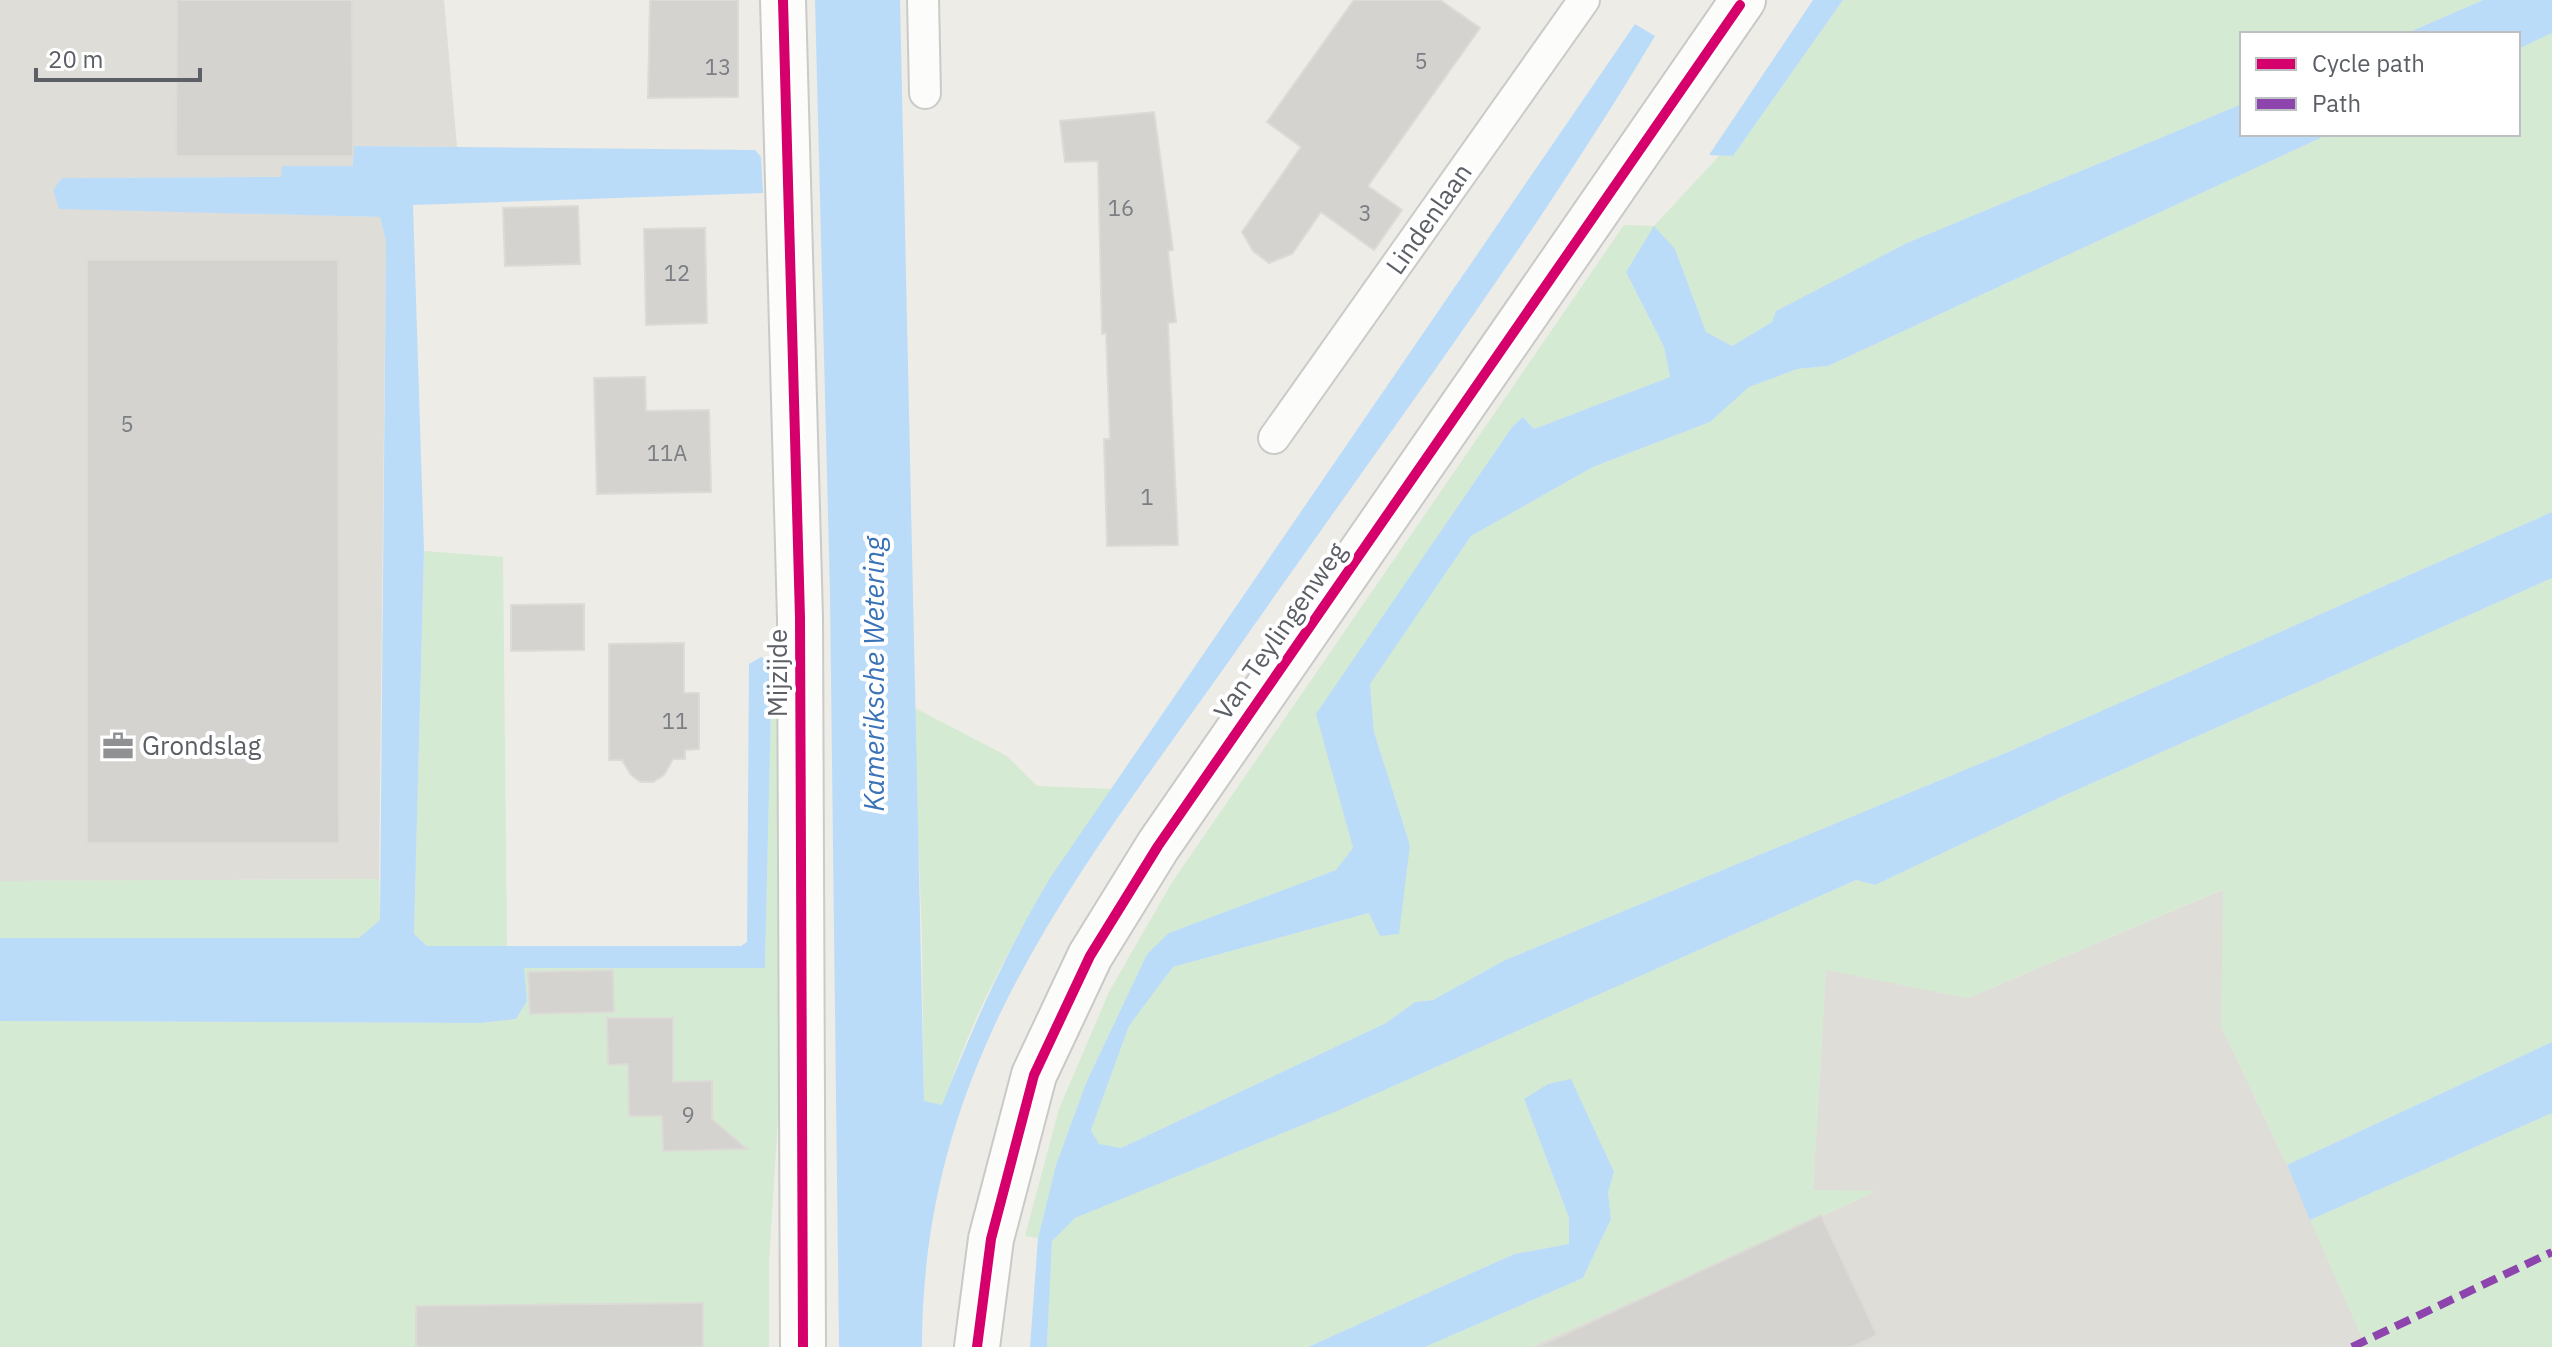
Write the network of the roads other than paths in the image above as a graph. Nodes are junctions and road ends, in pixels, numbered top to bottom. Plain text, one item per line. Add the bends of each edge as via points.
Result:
1 (783, 0) edge
2 (923, 0) edge
3 (1584, 0) edge
4 (1739, 2) edge
5 (925, 93) dead end
6 (1274, 438) dead end
7 (803, 1347) edge
8 (977, 1347) edge

1 - 7 main road, Mijzijde via 800,618
2 - 5 lane
3 - 6 lane, Lindenlaan
4 - 8 main road, Van Teylingenweg via 1167,833 1090,956 1034,1075 991,1239

